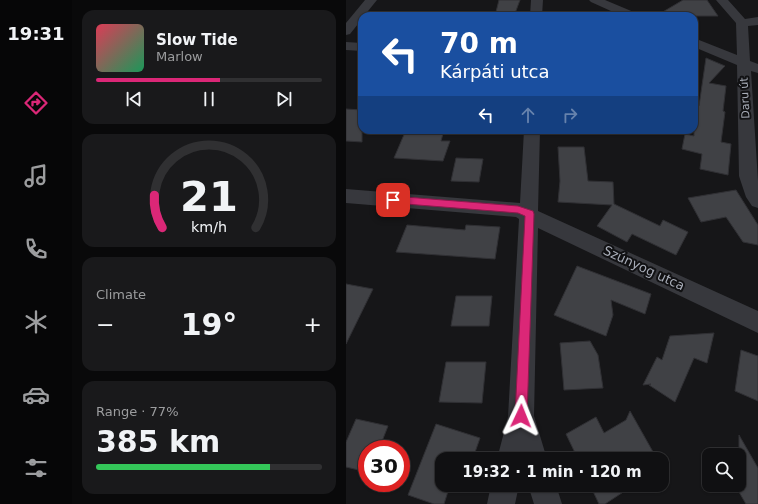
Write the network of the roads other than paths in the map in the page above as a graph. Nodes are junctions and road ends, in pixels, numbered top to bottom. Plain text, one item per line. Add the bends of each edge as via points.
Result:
1 (371, 0) edge
2 (537, 0) edge
3 (594, 0) edge
4 (722, 0) edge
5 (361, 12) edge
6 (536, 12) edge
7 (622, 12) edge
8 (358, 16) edge
9 (758, 21) edge
10 (742, 23) junction
11 (346, 31) edge
12 (698, 44) edge
13 (346, 46) edge
14 (358, 47) edge
15 (743, 63) junction
16 (758, 69) edge
17 (532, 134) edge
18 (346, 196) edge
19 (758, 201) edge
20 (530, 214) junction
21 (758, 322) edge
22 (521, 416) junction
23 (513, 452) edge
24 (531, 452) edge
25 (504, 492) edge
26 (544, 492) edge
27 (501, 504) edge
28 (548, 504) edge

1 - 5 street
2 - 6 street
3 - 7 street
4 - 10 street
8 - 11 street
9 - 10 street
10 - 15 street, Daru út
12 - 15 street
13 - 14 street
15 - 16 street
15 - 19 street, Daru út via 748,176 752,192
17 - 20 street
18 - 20 street, Szúnyog utca via 518,210
20 - 21 street, Szúnyog utca
20 - 22 street
22 - 23 street
22 - 24 street
25 - 27 street
26 - 28 street

